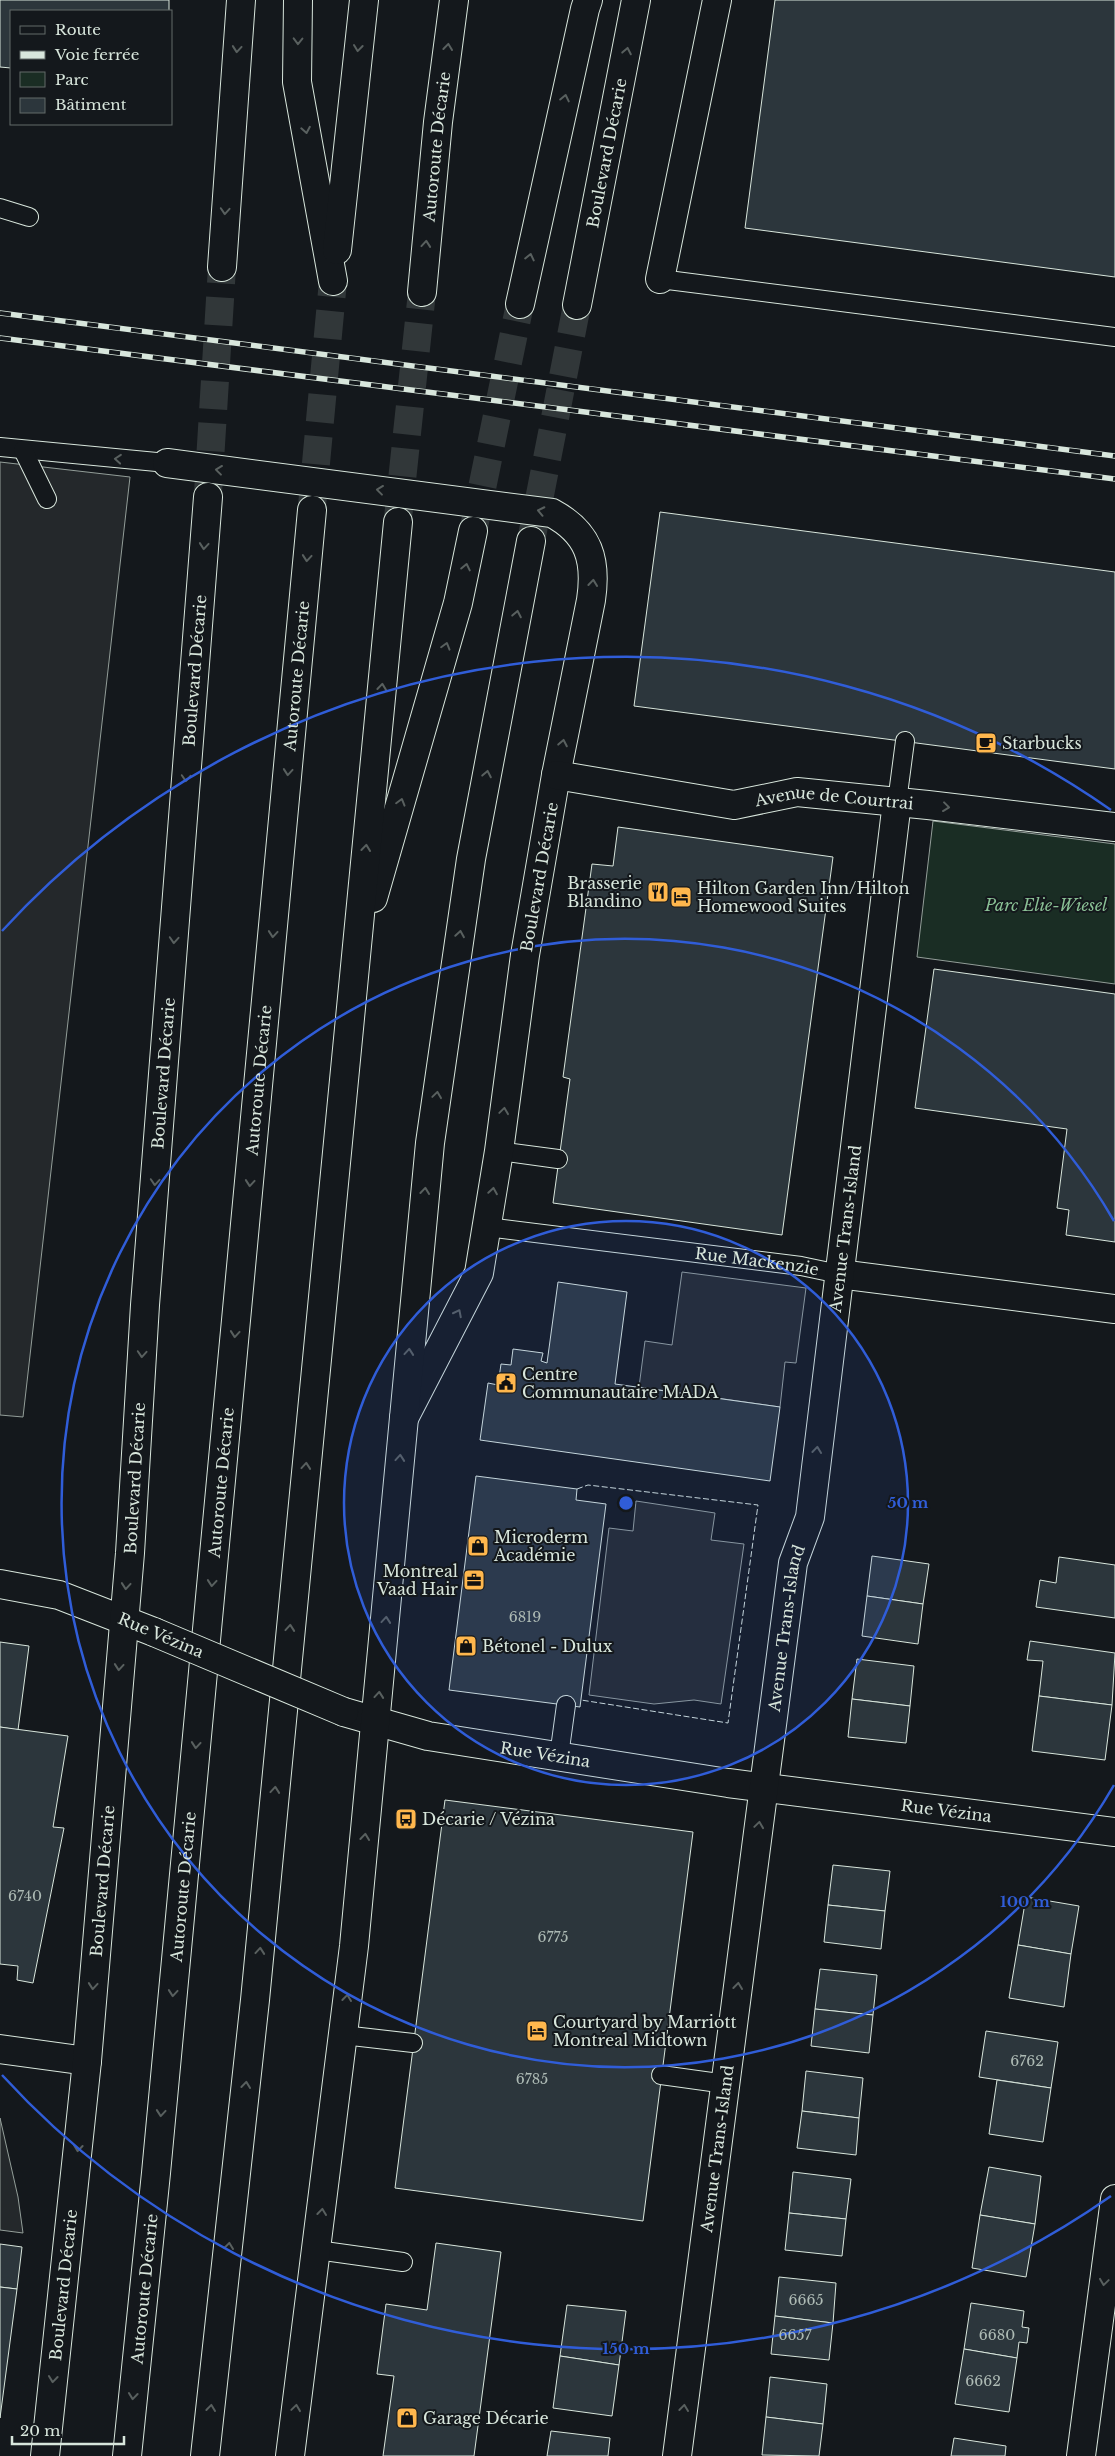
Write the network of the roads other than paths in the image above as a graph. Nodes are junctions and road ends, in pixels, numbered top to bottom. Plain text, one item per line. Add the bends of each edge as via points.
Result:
1 (241, 0) edge
2 (298, 0) edge
3 (364, 0) edge
4 (454, 0) edge
5 (588, 0) edge
6 (636, 0) edge
7 (717, 0) edge
8 (0, 208) edge
9 (29, 217) dead end
10 (222, 267) tunnel mouth
11 (660, 279) joint
12 (422, 292) tunnel mouth
13 (520, 304) tunnel mouth
14 (577, 305) tunnel mouth
15 (1115, 337) edge
16 (0, 447) edge
17 (23, 450) junction
18 (167, 464) joint
19 (208, 497) tunnel mouth
20 (48, 499) dead end
21 (312, 510) tunnel mouth
22 (398, 522) tunnel mouth
23 (474, 531) tunnel mouth
24 (531, 541) tunnel mouth
25 (905, 741) dead end
26 (556, 775) junction
27 (897, 802) junction
28 (1115, 828) edge
29 (354, 966) junction
30 (499, 1151) junction
31 (558, 1159) dead end
32 (487, 1227) junction
33 (839, 1274) junction
34 (1115, 1309) edge
35 (404, 1418) junction
36 (0, 1584) edge
37 (124, 1618) junction
38 (566, 1705) dead end
39 (376, 1722) junction
40 (559, 1756) junction
41 (764, 1787) junction
42 (1115, 1832) edge
43 (343, 2035) junction
44 (413, 2043) dead end
45 (0, 2048) edge
46 (87, 2061) junction
47 (662, 2075) dead end
48 (726, 2084) junction
49 (1115, 2199) edge
50 (317, 2250) junction
51 (403, 2262) dead end
52 (45, 2456) edge
53 (127, 2456) edge
54 (205, 2456) edge
55 (290, 2456) edge
56 (677, 2456) edge
57 (1081, 2456) edge

1 -> 10 main road
2 - 3 main road via 297,82 333,281
12 -> 4 main road, Autoroute Décarie via 438,122
13 -> 5 main road
14 -> 6 main road, Boulevard Décarie
7 - 11 main road
8 - 9 lane
11 - 15 lane
16 - 17 lane
18 -> 17 lane
17 - 20 lane
26 -> 18 main road, Boulevard Décarie via 594,578 588,549 564,520 552,513 532,509
19 -> 37 main road, Boulevard Décarie
21 -> 53 main road, Autoroute Décarie
29 -> 22 main road
29 -> 23 main road via 458,603
35 -> 24 main road, Boulevard Décarie via 430,1143 451,991 481,803
25 - 27 lane
26 - 27 main road, Avenue de Courtrai via 734,805 797,792
30 -> 26 main road, Boulevard Décarie via 525,955
27 -> 28 main road, Avenue de Courtrai
27 - 33 main road, Avenue Trans-Island
54 -> 29 main road via 254,2009
30 - 31 lane
32 -> 30 main road, Boulevard Décarie
32 - 33 lane, Rue Mackenzie via 801,1266
35 -> 32 main road, Boulevard Décarie via 479,1273
33 - 34 main road, Rue Mackenzie
41 -> 33 main road, Avenue Trans-Island via 793,1562 810,1517
39 -> 35 main road, Boulevard Décarie
36 - 37 main road, Rue Vézina via 59,1595
37 - 39 main road, Rue Vézina, bridge via 344,1712
37 -> 46 main road, Boulevard Décarie
38 - 40 lane
39 - 40 main road, Rue Vézina via 428,1736
43 -> 39 main road, Boulevard Décarie
40 - 41 main road, Rue Vézina
41 - 42 main road, Rue Vézina
48 -> 41 main road, Avenue Trans-Island
43 - 44 lane
50 -> 43 main road, Boulevard Décarie
45 - 46 main road
46 -> 52 main road, Boulevard Décarie
47 - 48 lane
56 -> 48 main road, Avenue Trans-Island
49 -> 57 main road
50 - 51 lane
55 -> 50 main road, Boulevard Décarie

